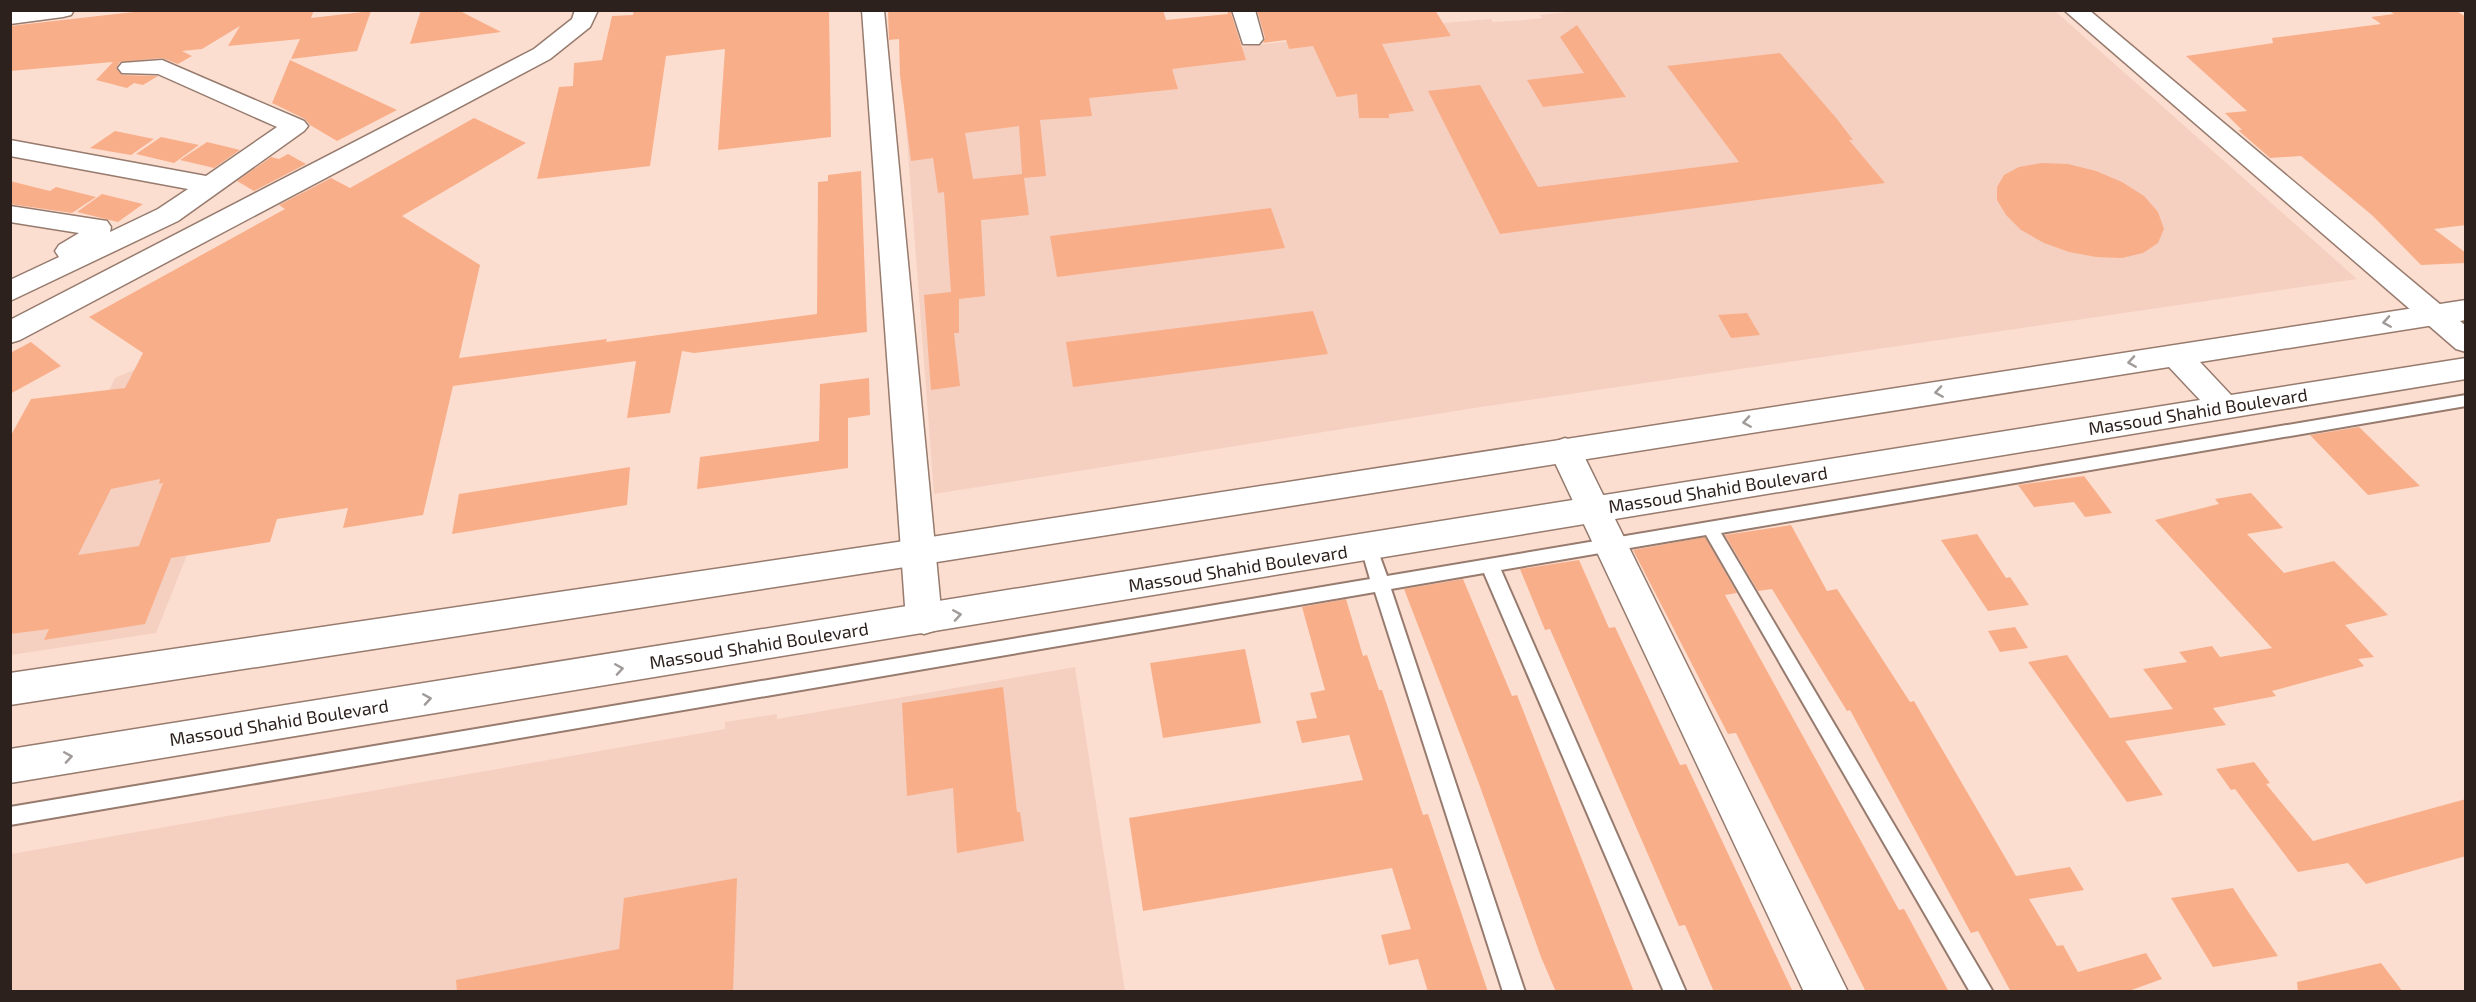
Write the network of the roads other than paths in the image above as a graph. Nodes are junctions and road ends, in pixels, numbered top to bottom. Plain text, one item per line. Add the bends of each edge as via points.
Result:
1 (63, 10) edge
2 (587, 10) edge
3 (873, 10) edge
4 (1243, 10) edge
5 (2075, 10) edge
6 (10, 17) edge
7 (1251, 39) dead end
8 (130, 68) dead end
9 (10, 148) edge
10 (209, 184) junction
11 (10, 214) edge
12 (18, 289) edge
13 (2466, 310) edge
14 (2433, 315) junction
15 (10, 333) edge
16 (2466, 342) edge
17 (2176, 355) junction
18 (2466, 368) edge
19 (2466, 400) edge
20 (2225, 408) junction
21 (1565, 450) junction
22 (1594, 511) junction
23 (1710, 528) junction
24 (1611, 545) junction
25 (1369, 548) junction
26 (918, 552) junction
27 (1490, 566) junction
28 (1381, 584) junction
29 (924, 620) junction
30 (10, 688) edge
31 (10, 766) edge
32 (10, 816) edge
33 (1514, 992) edge
34 (1675, 992) edge
35 (1827, 992) edge
36 (1982, 992) edge

1 - 6 main road
2 - 15 main road via 582,22 542,54
3 - 26 main road
4 - 7 main road
5 - 14 main road
8 - 10 main road via 162,67 295,126
9 - 10 main road
10 - 12 main road via 168,215
11 - 12 main road via 97,227 96,234 36,270
13 - 14 main road
14 - 16 main road
14 -> 17 main road
17 - 20 main road
17 -> 21 main road
18 - 20 main road, Massoud Shahid Boulevard
19 - 23 lane
20 - 22 main road, Massoud Shahid Boulevard
21 - 22 main road
21 - 26 main road
22 - 24 main road
22 - 25 main road, Massoud Shahid Boulevard
23 - 24 lane
23 - 36 lane
24 - 27 lane
24 - 35 main road
25 - 28 lane
29 -> 25 main road, Massoud Shahid Boulevard
26 - 29 main road
26 - 30 main road
27 - 28 lane
27 - 34 lane
28 - 32 lane
28 - 33 lane
31 -> 29 main road, Massoud Shahid Boulevard

